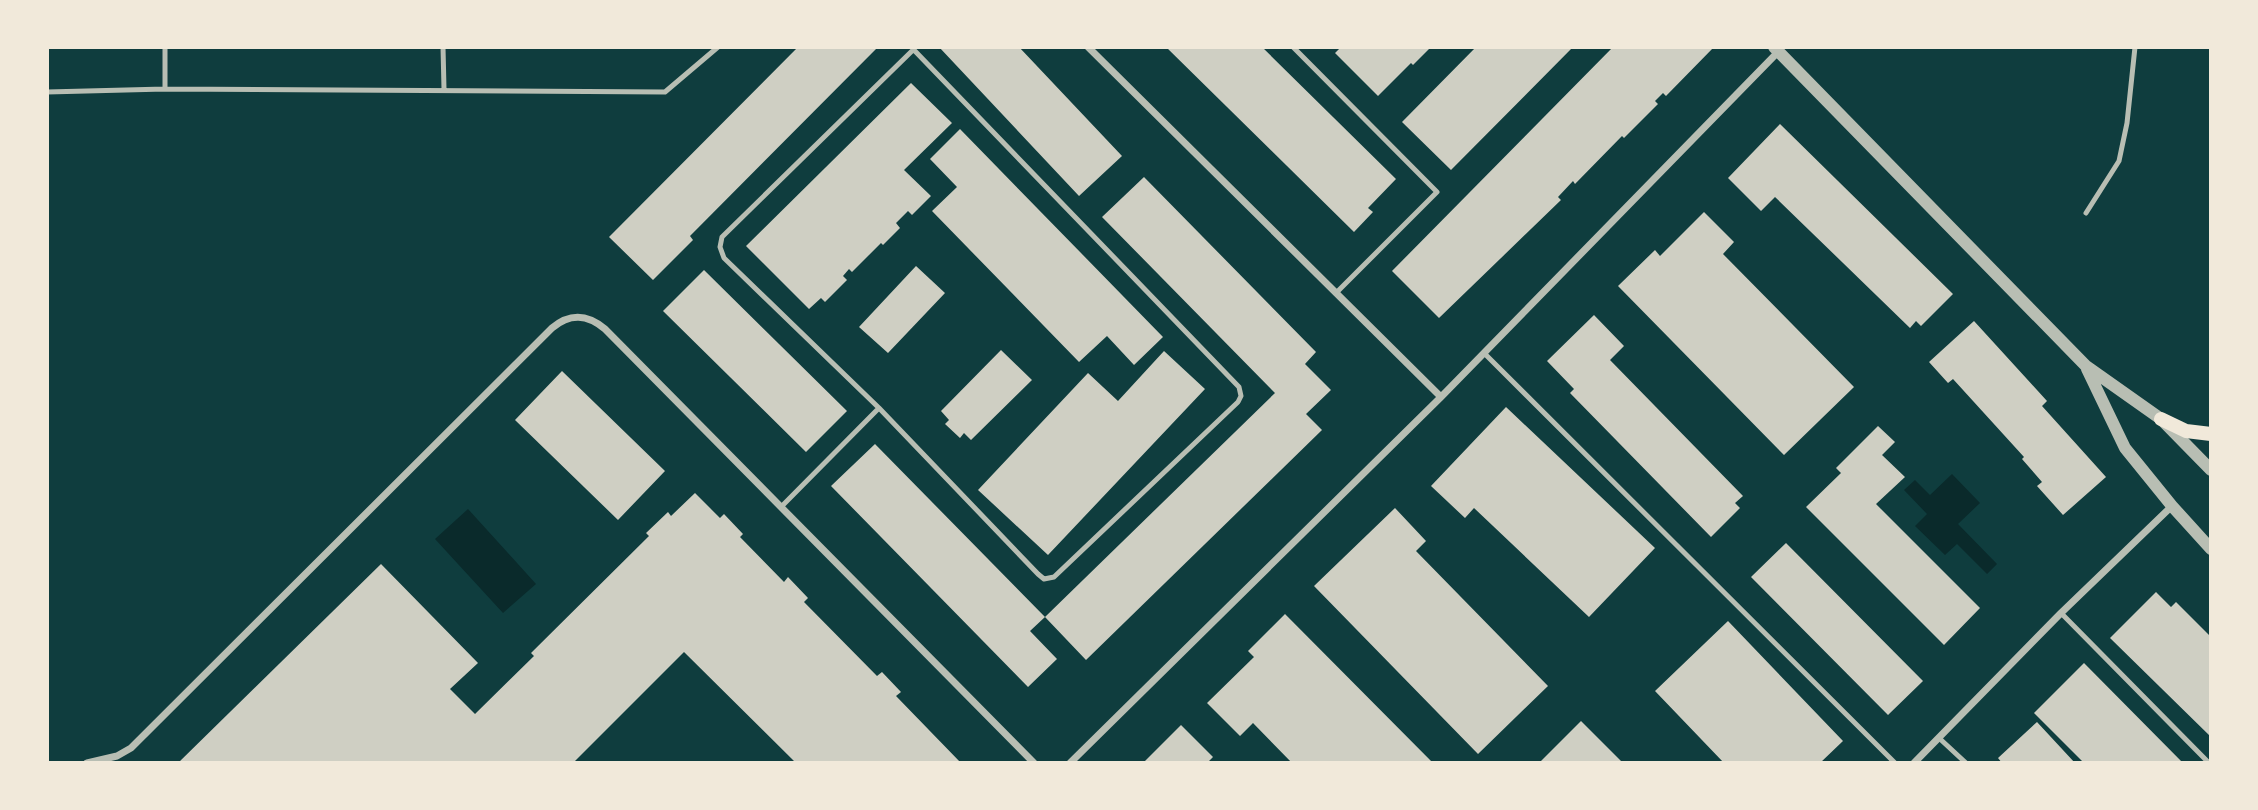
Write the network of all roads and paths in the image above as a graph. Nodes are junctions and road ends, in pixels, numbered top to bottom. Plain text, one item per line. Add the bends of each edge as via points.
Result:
1 (165, 47) edge
2 (443, 47) edge
3 (718, 47) edge
4 (1088, 47) edge
5 (1293, 47) edge
6 (2135, 47) edge
7 (914, 48) edge
8 (1776, 49) edge
9 (165, 89) junction
10 (444, 89) junction
11 (47, 92) edge
12 (2086, 213) dead end
13 (1337, 292) junction
14 (1484, 354) junction
15 (2086, 366) junction
16 (1441, 397) junction
17 (879, 408) junction
18 (2161, 419) junction
19 (2211, 434) edge
20 (2211, 470) edge
21 (782, 506) junction
22 (2172, 506) junction
23 (2211, 548) edge
24 (2061, 613) junction
25 (1939, 737) junction
26 (87, 763) edge
27 (1034, 763) edge
28 (1070, 763) edge
29 (1895, 763) edge
30 (1914, 763) edge
31 (1966, 763) edge
32 (2209, 763) edge

1 - 9 lane
2 - 10 lane
3 - 10 lane via 665,92
4 - 13 street
5 - 13 lane via 1437,192
6 - 12 lane via 2119,161
7 - 17 lane via 722,237 720,247 724,258
7 - 17 lane via 1239,387 1241,396 1054,577 1044,579
8 - 14 street
8 - 15 street
9 - 10 lane
9 - 11 lane
13 - 16 street
14 - 16 street
14 - 29 lane
15 - 18 street
15 - 22 street via 2125,448
16 - 28 street
17 - 21 lane
18 - 19 main road via 2186,432
18 - 20 street
21 - 26 street via 596,321 564,318 131,748
21 - 27 street
22 - 23 street
22 - 24 street
24 - 25 street
24 - 32 lane
25 - 30 street
25 - 31 lane

